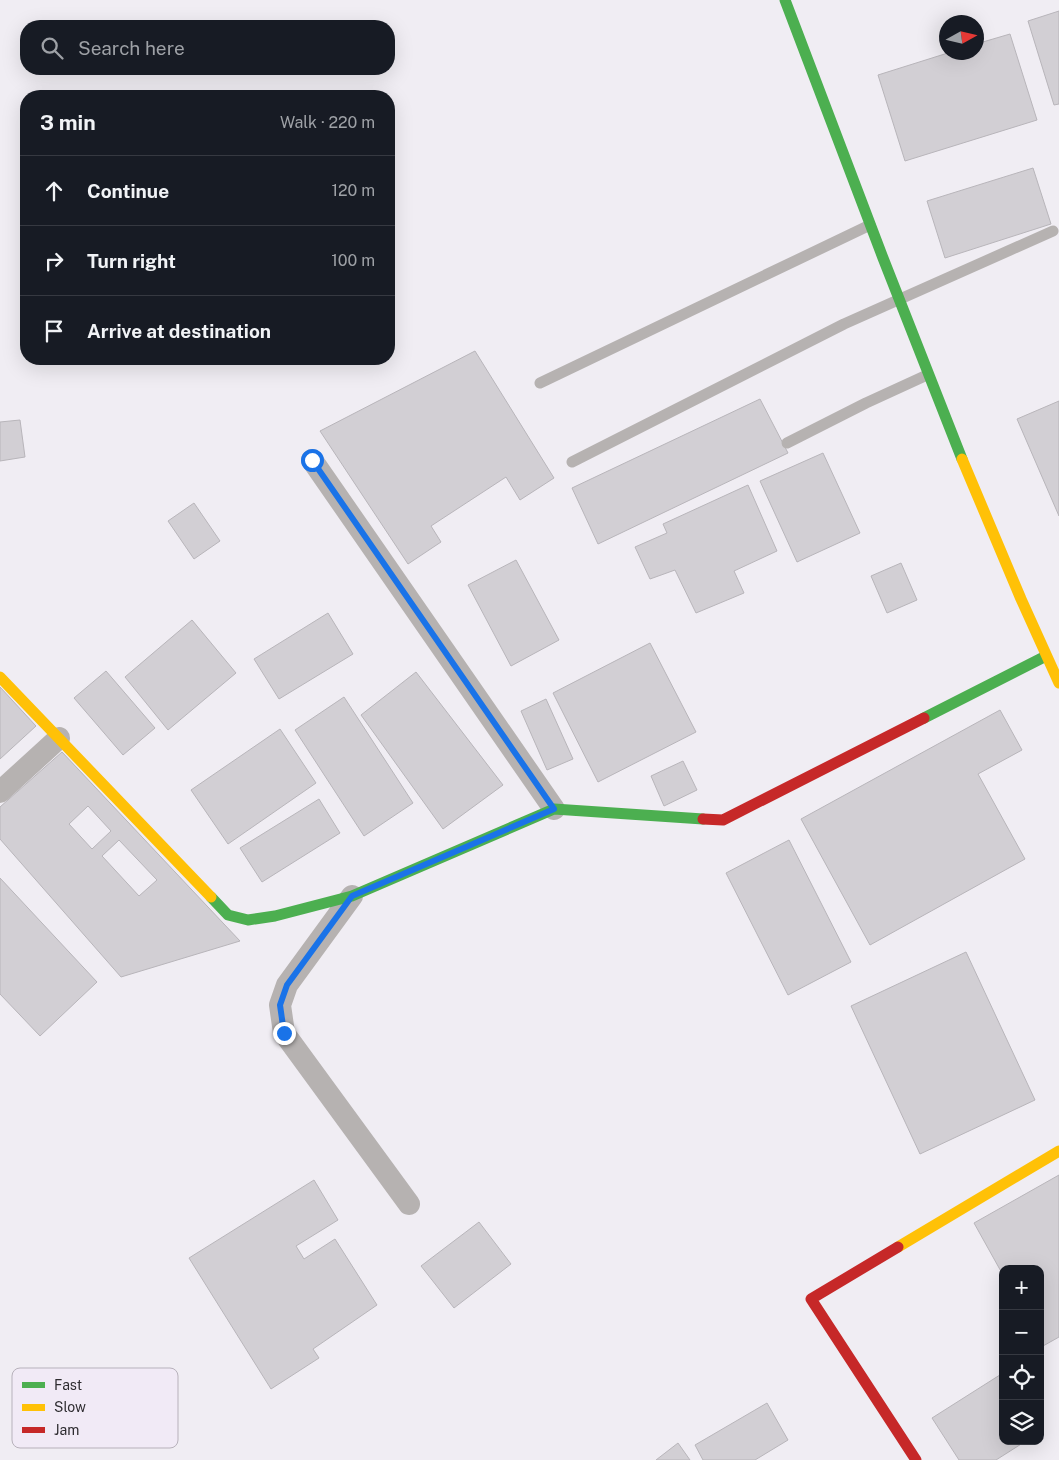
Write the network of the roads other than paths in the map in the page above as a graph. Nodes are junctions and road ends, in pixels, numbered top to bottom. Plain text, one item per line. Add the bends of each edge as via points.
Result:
1 (785, 0) edge
2 (870, 226) junction
3 (1053, 231) dead end
4 (899, 300) junction
5 (927, 375) junction
6 (540, 383) dead end
7 (787, 443) dead end
8 (312, 460) dead end
9 (572, 462) dead end
10 (1046, 656) junction
11 (0, 677) edge
12 (1059, 683) edge
13 (59, 738) junction
14 (0, 792) edge
15 (554, 809) junction
16 (352, 896) junction
17 (1059, 1151) edge
18 (409, 1204) dead end
19 (916, 1460) edge

1 - 2 street
2 - 4 street
2 - 6 lane
3 - 4 lane
4 - 5 street
4 - 9 lane via 844,324
5 - 7 lane
5 - 10 street
8 - 15 street
10 - 12 street
10 - 15 street via 723,820
11 - 13 street
13 - 14 street
13 - 16 street via 228,915 248,920 275,916
15 - 16 street
16 - 18 street via 287,985 280,1005 284,1033
17 - 19 street via 810,1299

